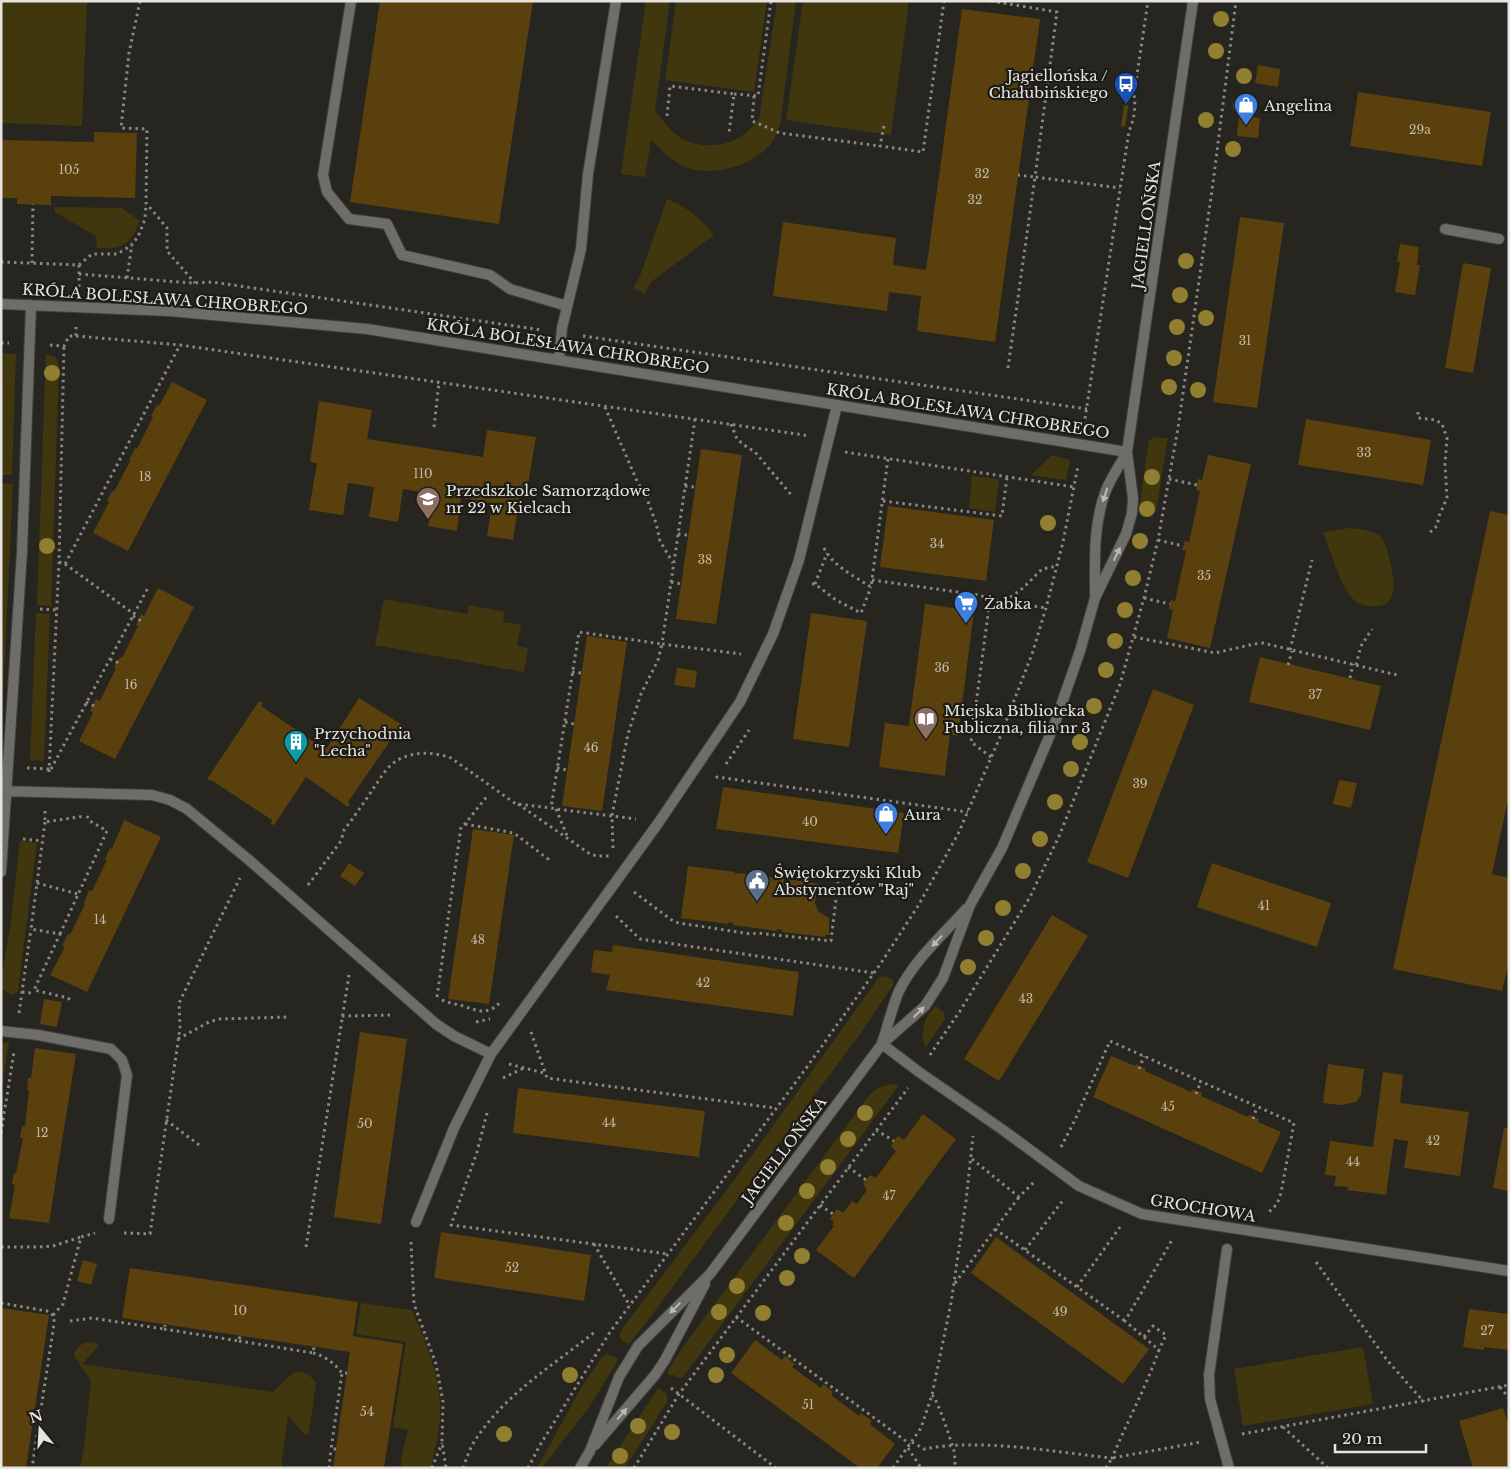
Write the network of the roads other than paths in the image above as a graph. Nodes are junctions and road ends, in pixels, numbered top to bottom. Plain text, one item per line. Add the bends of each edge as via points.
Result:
1 (351, 1) edge
2 (616, 1) edge
3 (1193, 1) edge
4 (1445, 229) dead end
5 (1499, 239) dead end
6 (1, 304) edge
7 (31, 305) junction
8 (567, 306) junction
9 (559, 360) junction
10 (838, 405) junction
11 (1127, 452) junction
12 (1095, 598) junction
13 (4, 791) edge
14 (1, 872) edge
15 (970, 905) junction
16 (1, 1031) edge
17 (882, 1044) junction
18 (491, 1054) junction
19 (109, 1218) dead end
20 (416, 1222) road end
21 (1227, 1249) dead end
22 (1509, 1270) edge
23 (710, 1274) junction
24 (590, 1451) junction
25 (580, 1468) edge
26 (1229, 1468) edge

1 - 8 street via 324,175 326,192 349,219 387,224 402,255 490,275 510,289
2 - 8 street via 588,174 581,249
3 - 11 street, JAGIELLOŃSKA
4 - 5 street
6 - 7 street, KRÓLA BOLESŁAWA CHROBREGO
7 - 9 street, KRÓLA BOLESŁAWA CHROBREGO via 169,311 367,329
7 - 13 street via 22,552
8 - 9 street
9 - 10 street, KRÓLA BOLESŁAWA CHROBREGO
10 - 11 street, KRÓLA BOLESŁAWA CHROBREGO
10 - 18 street via 799,560 773,634 740,702 659,822
11 -> 12 street, JAGIELLOŃSKA via 1105,491 1099,515 1095,539
12 -> 11 street, JAGIELLOŃSKA via 1128,527 1133,498
12 - 15 street, JAGIELLOŃSKA via 1056,723 1002,848
13 - 14 street
13 - 18 street via 144,794 170,800 187,809 436,1024
15 -> 17 street, JAGIELLOŃSKA via 907,978 898,994
17 -> 15 street, JAGIELLOŃSKA via 931,998 946,971
16 - 19 street via 111,1049 122,1060 127,1075
17 - 22 street, GROCHOWA via 1079,1186 1142,1214
17 - 23 street, JAGIELLOŃSKA
18 - 20 street via 454,1128
21 - 26 street via 1209,1375 1210,1399
24 -> 23 street, JAGIELLOŃSKA via 655,1375
23 -> 24 street, JAGIELLOŃSKA via 630,1357
24 - 25 street, JAGIELLOŃSKA

